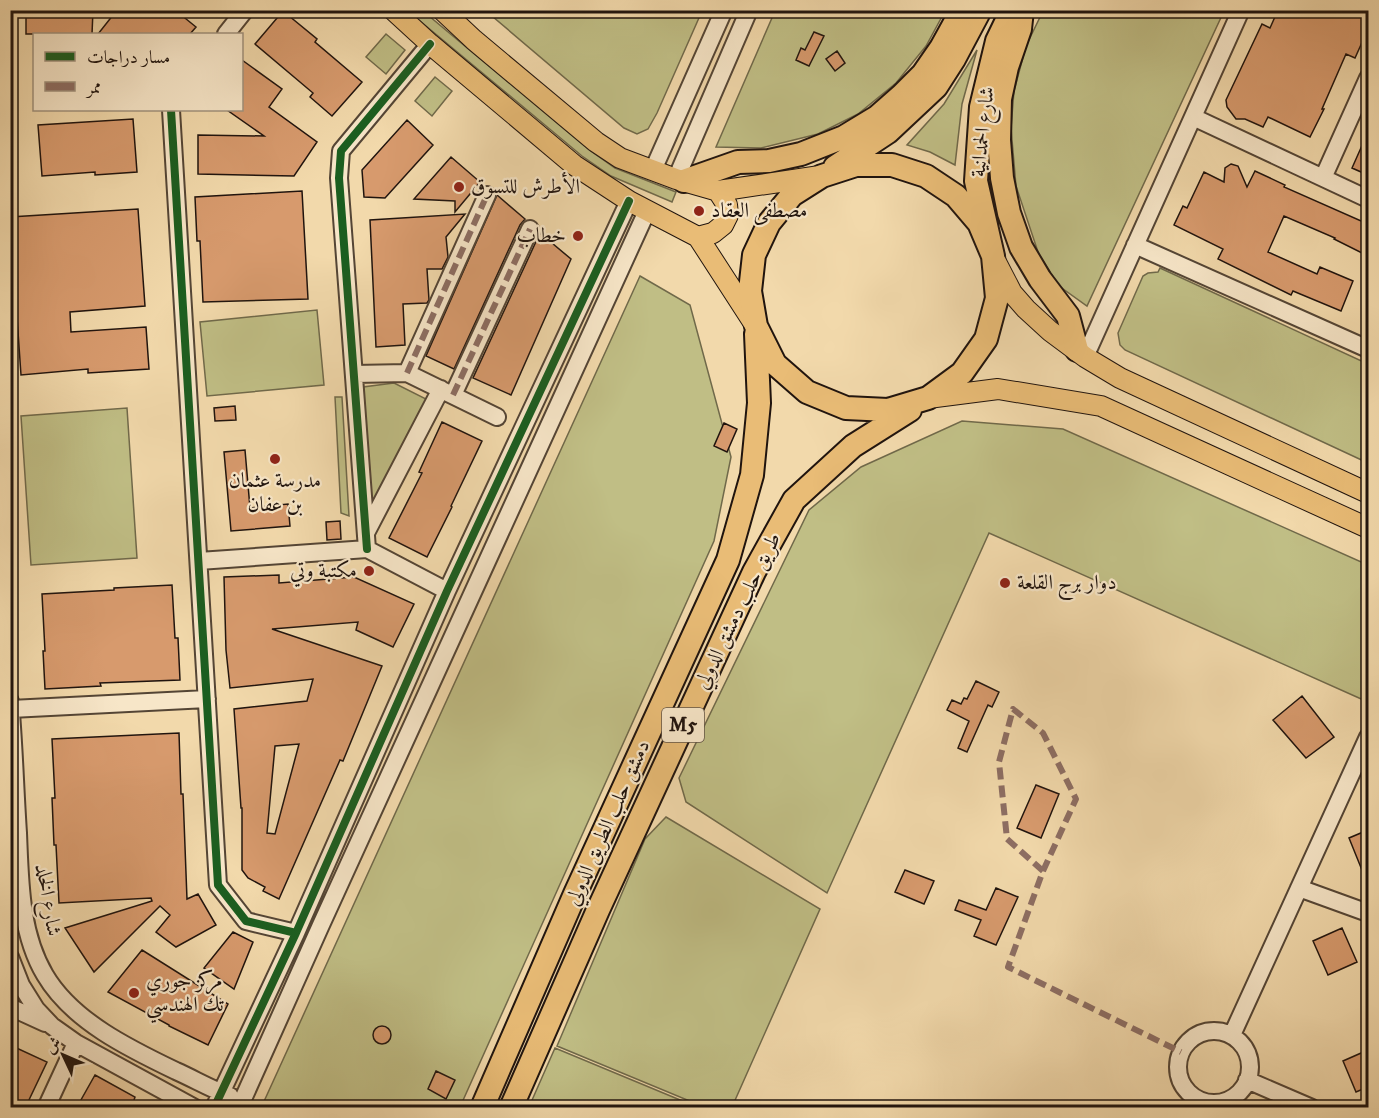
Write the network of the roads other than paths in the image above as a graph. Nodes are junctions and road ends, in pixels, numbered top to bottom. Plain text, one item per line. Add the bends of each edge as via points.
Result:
1 (245, 10) edge
2 (393, 10) edge
3 (442, 10) edge
4 (724, 10) edge
5 (748, 10) edge
6 (962, 10) edge
7 (980, 10) edge
8 (1012, 10) edge
9 (1022, 10) edge
10 (1241, 10) edge
11 (227, 33) edge
12 (474, 40) junction
13 (430, 44) junction
14 (452, 63) junction
15 (1368, 78) edge
16 (171, 111) edge
17 (1193, 117) junction
18 (653, 170) junction
19 (822, 176) junction
20 (1323, 178) junction
21 (680, 180) junction
22 (718, 191) junction
23 (487, 195) dead end
24 (1368, 199) edge
25 (629, 201) junction
26 (647, 211) junction
27 (530, 229) dead end
28 (698, 237) junction
29 (1135, 245) junction
30 (993, 256) junction
31 (756, 326) junction
32 (1368, 349) edge
33 (1081, 353) junction
34 (407, 373) junction
35 (354, 374) junction
36 (447, 392) junction
37 (928, 398) junction
38 (497, 417) dead end
39 (1361, 490) edge
40 (1341, 516) junction
41 (1368, 528) edge
42 (366, 541) junction
43 (199, 561) junction
44 (447, 591) junction
45 (207, 699) junction
46 (10, 701) edge
47 (11, 709) edge
48 (1368, 737) edge
49 (15, 873) edge
50 (1299, 888) junction
51 (1368, 913) edge
52 (296, 933) junction
53 (10, 957) edge
54 (10, 1007) edge
55 (52, 1026) junction
56 (1232, 1035) junction
57 (76, 1043) junction
58 (1247, 1080) junction
59 (217, 1100) edge
60 (240, 1104) edge
61 (1201, 1104) edge
62 (46, 1107) edge
63 (195, 1107) edge
64 (482, 1107) edge
65 (511, 1107) edge
66 (1312, 1107) edge

1 - 11 street
2 - 13 main road
3 - 12 main road
4 - 18 street
5 - 21 street
6 - 21 highway via 923,74 877,117 844,137 801,154 738,162
7 - 19 highway via 936,87 888,132
8 - 30 highway, شارع الحمدانية via 997,41 981,107 976,181
9 - 33 highway via 1000,99 1002,178 1021,247 1068,316
10 - 17 street
12 - 14 main road
12 - 18 main road via 596,142 620,158
13 - 14 main road
13 - 35 street via 341,151 339,178
14 - 25 main road via 574,165
15 - 20 street
16 - 43 street
17 - 20 street
17 - 29 street
18 - 21 main road
19 - 22 main road
19 - 30 highway via 856,165 892,165 926,176 956,196 972,214
19 - 31 highway via 792,195 769,223 754,255 750,291
20 - 24 street
21 - 22 main road
22 - 28 main road via 728,215 713,233
23 - 34 street
25 - 26 main road
25 - 44 street
26 - 28 main road
26 - 60 street
27 - 36 street
28 - 31 main road
29 - 32 street
29 - 33 street
30 - 33 main road via 1011,292 1026,309
30 - 37 highway, طريق حلب دمشق الدولي via 997,298 986,339 962,374
31 - 37 highway via 775,363 807,392 826,400 846,408 888,410
31 - 64 highway, دمشق حلب الطريق الدولي / M5 via 759,403 752,475 728,560
33 - 39 main road via 1120,378
34 - 35 street
34 - 36 street
35 - 42 street
36 - 38 street
36 - 42 street
37 - 40 main road via 998,389 1101,406
37 - 65 highway, طريق حلب دمشق الدولي / M5 via 853,446 794,500 754,572
39 - 40 main road via 1359,507 1351,515
40 - 41 main road
42 - 43 street
42 - 44 street
43 - 45 street
44 - 52 street
45 - 47 street
45 - 52 street via 218,885 246,921
46 - 47 street, شارع الخلد
47 - 49 street, شارع الخلد
48 - 50 street
49 - 59 street, شارع الخلد via 30,943 59,994 115,1039
50 - 51 street
50 - 56 street
52 - 59 street
53 - 55 street via 21,985
54 - 55 street
55 - 57 street
56 - 58 street via 1247,1053
56 - 61 street via 1209,1031 1197,1035 1181,1052 1179,1075
57 - 62 street
57 - 63 street
58 - 61 street via 1226,1101
58 - 66 street
59 - 60 street, شارع الخلد

